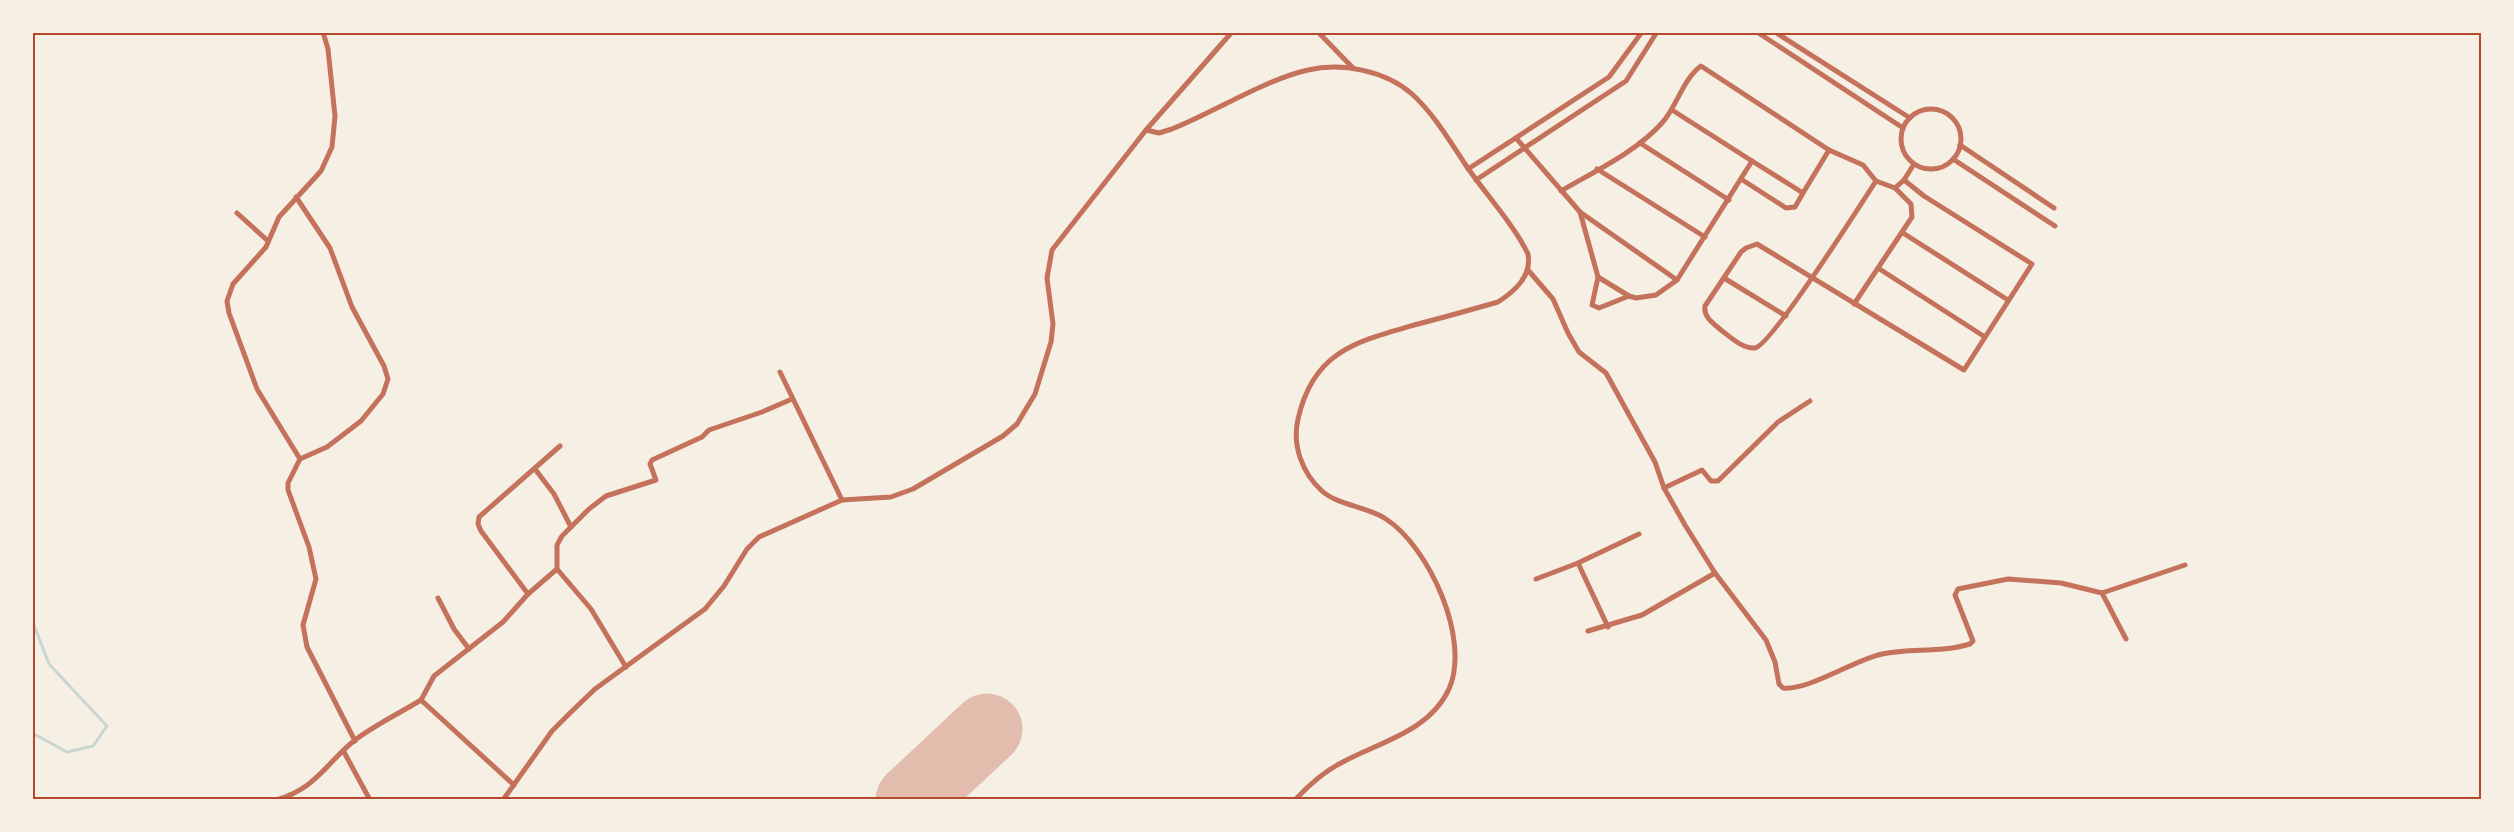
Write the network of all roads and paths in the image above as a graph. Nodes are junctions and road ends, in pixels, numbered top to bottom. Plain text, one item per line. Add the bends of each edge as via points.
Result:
1 (323, 32) edge
2 (1232, 32) edge
3 (1318, 32) edge
4 (1642, 32) edge
5 (1657, 32) edge
6 (1757, 32) edge
7 (1775, 32) edge
8 (1353, 68) junction
9 (1672, 110) junction
10 (1910, 118) junction
11 (1903, 128) junction
12 (1146, 130) junction
13 (1516, 138) junction
14 (1640, 143) junction
15 (1960, 145) junction
16 (1524, 150) junction
17 (1829, 150) junction
18 (1954, 159) junction
19 (1752, 161) junction
20 (1914, 164) junction
21 (1468, 169) junction
22 (1597, 169) junction
23 (1741, 179) junction
24 (1476, 180) junction
25 (1904, 180) junction
26 (1876, 181) junction
27 (1895, 188) junction
28 (1561, 190) junction
29 (1803, 193) junction
30 (296, 197) junction
31 (1728, 200) junction
32 (2054, 208) dead end
33 (237, 212) dead end
34 (1580, 212) junction
35 (2055, 226) dead end
36 (1903, 233) junction
37 (1705, 237) junction
38 (268, 242) junction
39 (1878, 268) junction
40 (1528, 270) junction
41 (1812, 276) junction
42 (1598, 277) junction
43 (1724, 278) junction
44 (1677, 280) junction
45 (1629, 296) junction
46 (2008, 300) junction
47 (1854, 304) junction
48 (1786, 316) junction
49 (1985, 337) junction
50 (780, 372) dead end
51 (792, 399) junction
52 (1810, 401) dead end
53 (560, 446) dead end
54 (300, 459) junction
55 (535, 469) junction
56 (1664, 488) junction
57 (842, 500) junction
58 (571, 527) junction
59 (1639, 534) dead end
60 (1578, 563) junction
61 (2185, 564) dead end
62 (557, 569) junction
63 (1714, 573) junction
64 (1536, 579) dead end
65 (2102, 593) junction
66 (528, 594) junction
67 (438, 598) dead end
68 (1608, 626) junction
69 (1588, 631) dead end
70 (2126, 639) dead end
71 (469, 649) junction
72 (626, 667) junction
73 (421, 700) junction
74 (355, 741) junction
75 (344, 752) junction
76 (514, 785) junction
77 (276, 800) edge
78 (370, 800) edge
79 (503, 800) edge
80 (1295, 800) edge

1 - 30 street via 328,49 335,116 334,138 321,171
2 - 12 street
3 - 8 street
4 - 13 street via 1609,77
5 - 16 street via 1626,81
6 - 11 street
7 - 10 street
8 - 12 street via 1308,70 1264,86 1172,129 1159,133
8 - 21 street via 1400,85 1413,95
9 - 14 street
9 - 17 street via 1699,67 1705,67
9 - 19 street
10 - 11 street
10 - 15 street via 1920,111 1943,112 1956,122
11 - 20 street via 1902,148
12 - 57 street via 1052,250 1046,278 1053,324 1051,342 1035,394 1022,419 1003,436 913,489 891,497
13 - 16 street
13 - 21 street
14 - 22 street
14 - 31 street
15 - 18 street
15 - 32 street
16 - 24 street
16 - 28 street
17 - 26 street via 1863,165
17 - 29 street
18 - 20 street via 1942,168 1927,169
18 - 35 street
19 - 23 street
19 - 29 street
20 - 25 street
21 - 24 street
22 - 28 street
22 - 37 street
23 - 29 street via 1786,208 1795,206
23 - 31 street
24 - 40 street via 1525,248
25 - 27 street
25 - 46 street via 2032,264
26 - 27 street
26 - 41 street
27 - 36 street via 1911,204 1912,217
28 - 34 street
30 - 38 street via 274,224
30 - 54 street via 330,248 352,307 388,379 383,394 361,421 327,447
31 - 37 street
33 - 38 street
34 - 42 street
34 - 44 street
36 - 39 street
36 - 46 street
37 - 44 street
38 - 54 street via 233,284 227,301 257,389
39 - 47 street
39 - 49 street
40 - 56 street via 1553,299 1580,352 1606,373 1655,462
40 - 80 street via 1512,294 1498,302 1348,346 1332,357 1310,384 1297,426 1296,440 1302,464 1323,492 1385,518 1417,547 1444,602 1452,626 1455,655 1448,691 1428,717 1399,736 1332,767
41 - 43 street via 1757,244 1741,252
41 - 47 street
41 - 48 street
42 - 45 street
42 - 45 street via 1594,308
43 - 48 street
43 - 48 street via 1704,311 1709,320 1734,340 1753,348 1761,346
44 - 45 street via 1656,296
46 - 49 street
47 - 49 street via 1961,369 1967,368
50 - 51 street
51 - 57 street
51 - 58 street via 709,430 702,437 652,460 650,464 656,480 606,496
52 - 56 street via 1778,422 1718,480 1711,481 1702,470
53 - 55 street
54 - 74 street via 288,490 306,538 316,579 303,625 306,647
55 - 58 street via 554,494
55 - 66 street via 484,512 478,524
56 - 63 street
57 - 72 street via 758,537 708,606
58 - 62 street via 557,546
59 - 60 street
60 - 64 street
60 - 68 street
61 - 65 street
62 - 66 street
62 - 72 street via 591,609
63 - 65 street via 1766,640 1779,684 1789,689 1881,654 1970,644 1973,640 1955,595 1958,589 2008,579 2061,583
63 - 68 street via 1650,612
65 - 70 street
66 - 71 street via 503,622
67 - 71 street
68 - 69 street
71 - 73 street via 434,676
72 - 76 street via 583,699 552,731
73 - 74 street
73 - 76 street
74 - 75 street
75 - 77 street via 313,782 293,795
75 - 78 street
76 - 79 street

